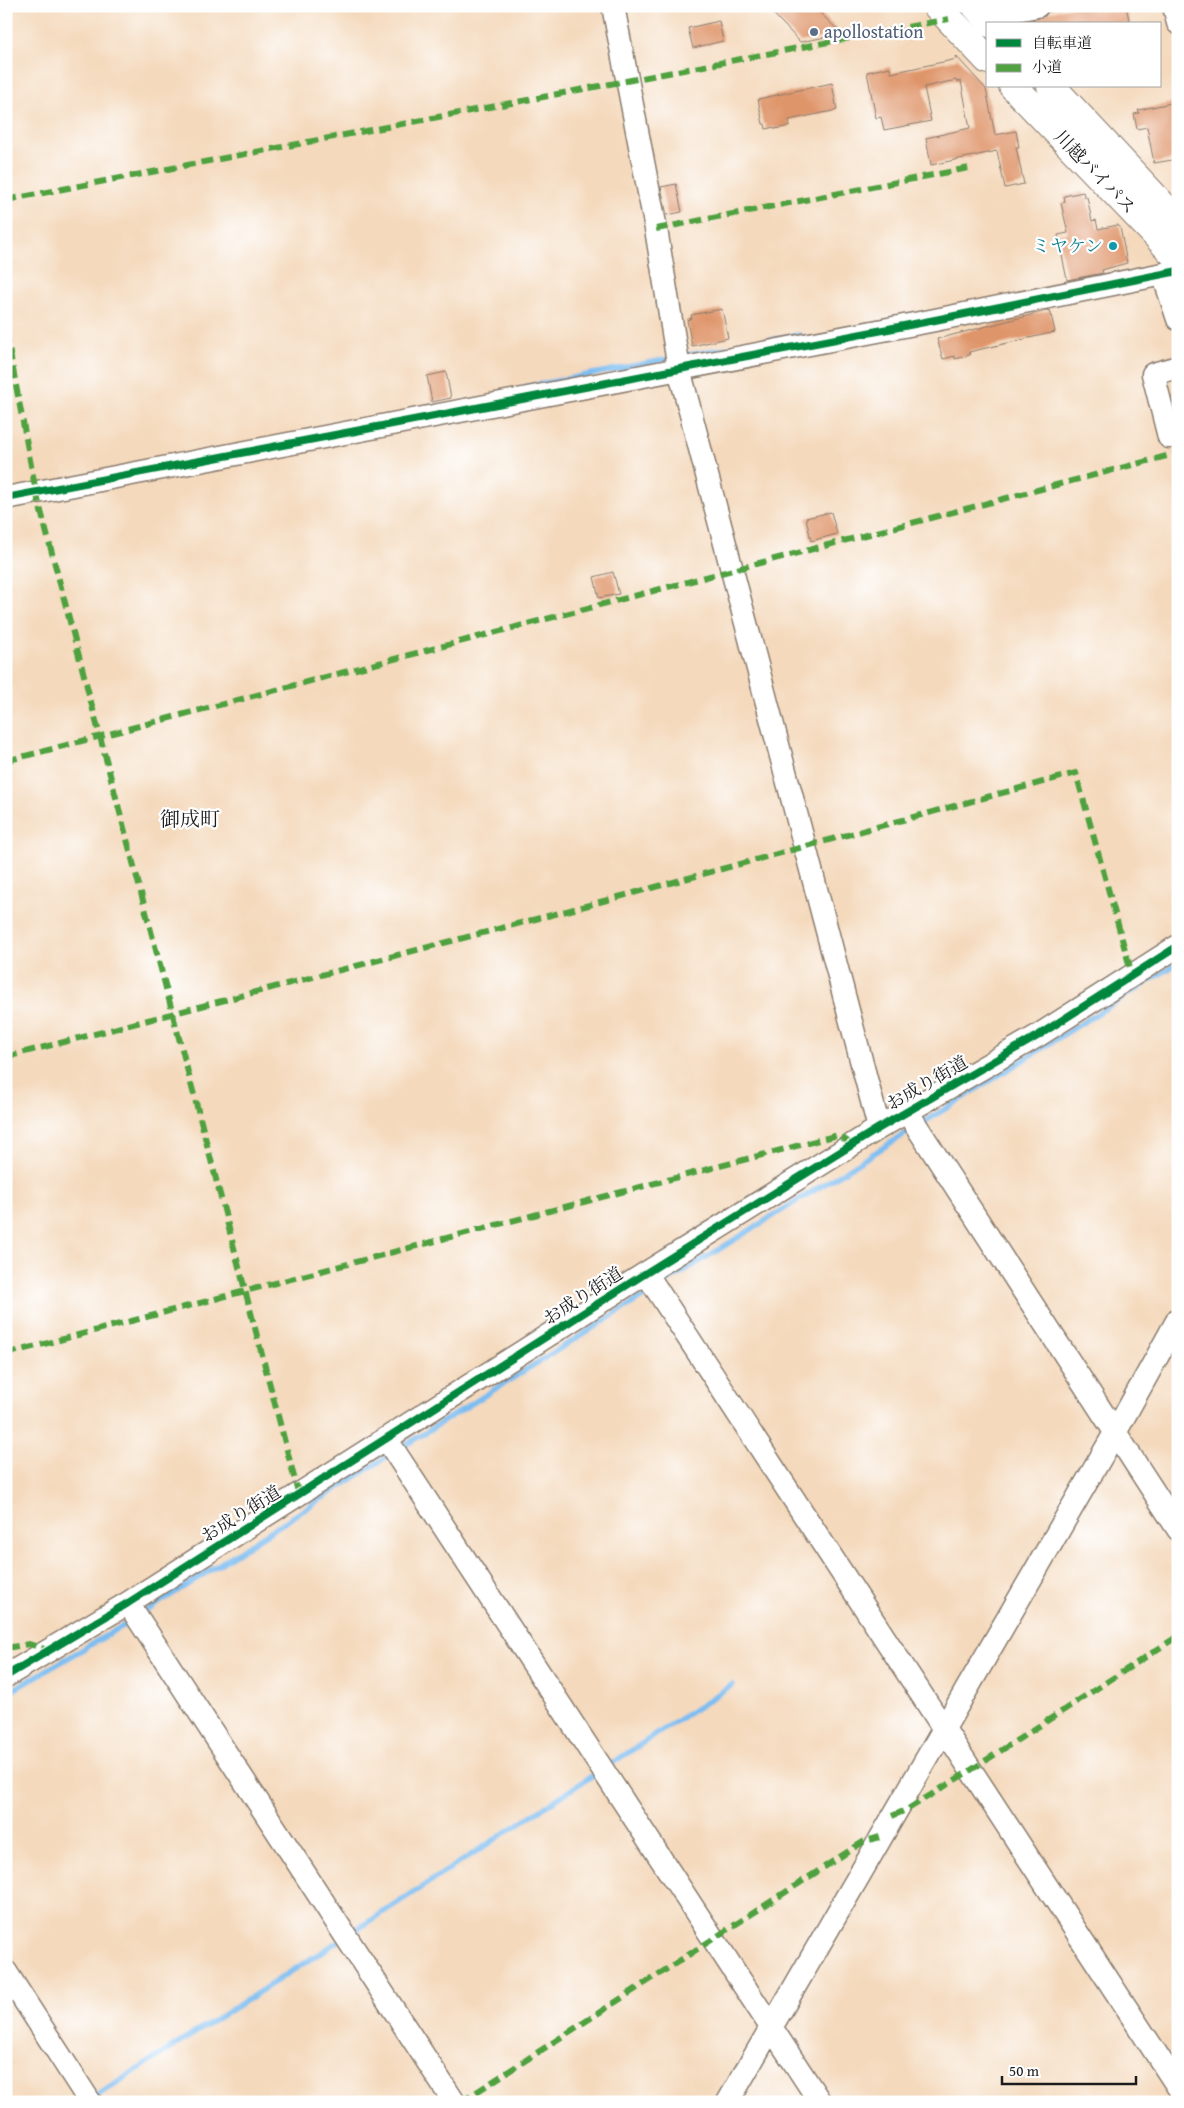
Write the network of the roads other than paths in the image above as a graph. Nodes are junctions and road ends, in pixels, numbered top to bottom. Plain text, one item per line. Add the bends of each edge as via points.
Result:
1 (613, 6) edge
2 (937, 6) edge
3 (1037, 6) edge
4 (1174, 6) edge
5 (985, 15) edge
6 (1178, 23) edge
7 (986, 58) edge
8 (1015, 88) edge
9 (1053, 88) edge
10 (1178, 222) edge
11 (1173, 267) edge
12 (1178, 319) edge
13 (1178, 367) edge
14 (679, 369) junction
15 (1169, 437) dead end
16 (6, 498) edge
17 (1178, 946) edge
18 (908, 1112) junction
19 (879, 1128) junction
20 (646, 1274) junction
21 (1178, 1319) edge
22 (1115, 1433) junction
23 (387, 1440) junction
24 (1178, 1529) edge
25 (128, 1603) junction
26 (6, 1676) edge
27 (943, 1727) junction
28 (6, 1972) edge
29 (770, 2026) junction
30 (1178, 2087) edge
31 (90, 2102) edge
32 (454, 2102) edge
33 (728, 2102) edge
34 (820, 2102) edge

1 - 14 street
2 - 7 highway
3 - 5 street
4 - 6 street
8 - 11 highway, 川越バイパス
9 - 10 highway, 川越バイパス
11 - 12 street
11 - 14 street
13 - 15 street via 1153,374
14 - 16 street
14 - 19 street
17 - 18 street, お成り街道 via 1039,1035
18 - 19 street, お成り街道
18 - 22 street
19 - 20 street, お成り街道
20 - 23 street, お成り街道
20 - 27 street
21 - 22 street
22 - 24 street
22 - 27 street
23 - 25 street, お成り街道
23 - 29 street
25 - 26 street, お成り街道
25 - 32 street
27 - 29 street
27 - 30 street
28 - 31 street
29 - 33 street
29 - 34 street

